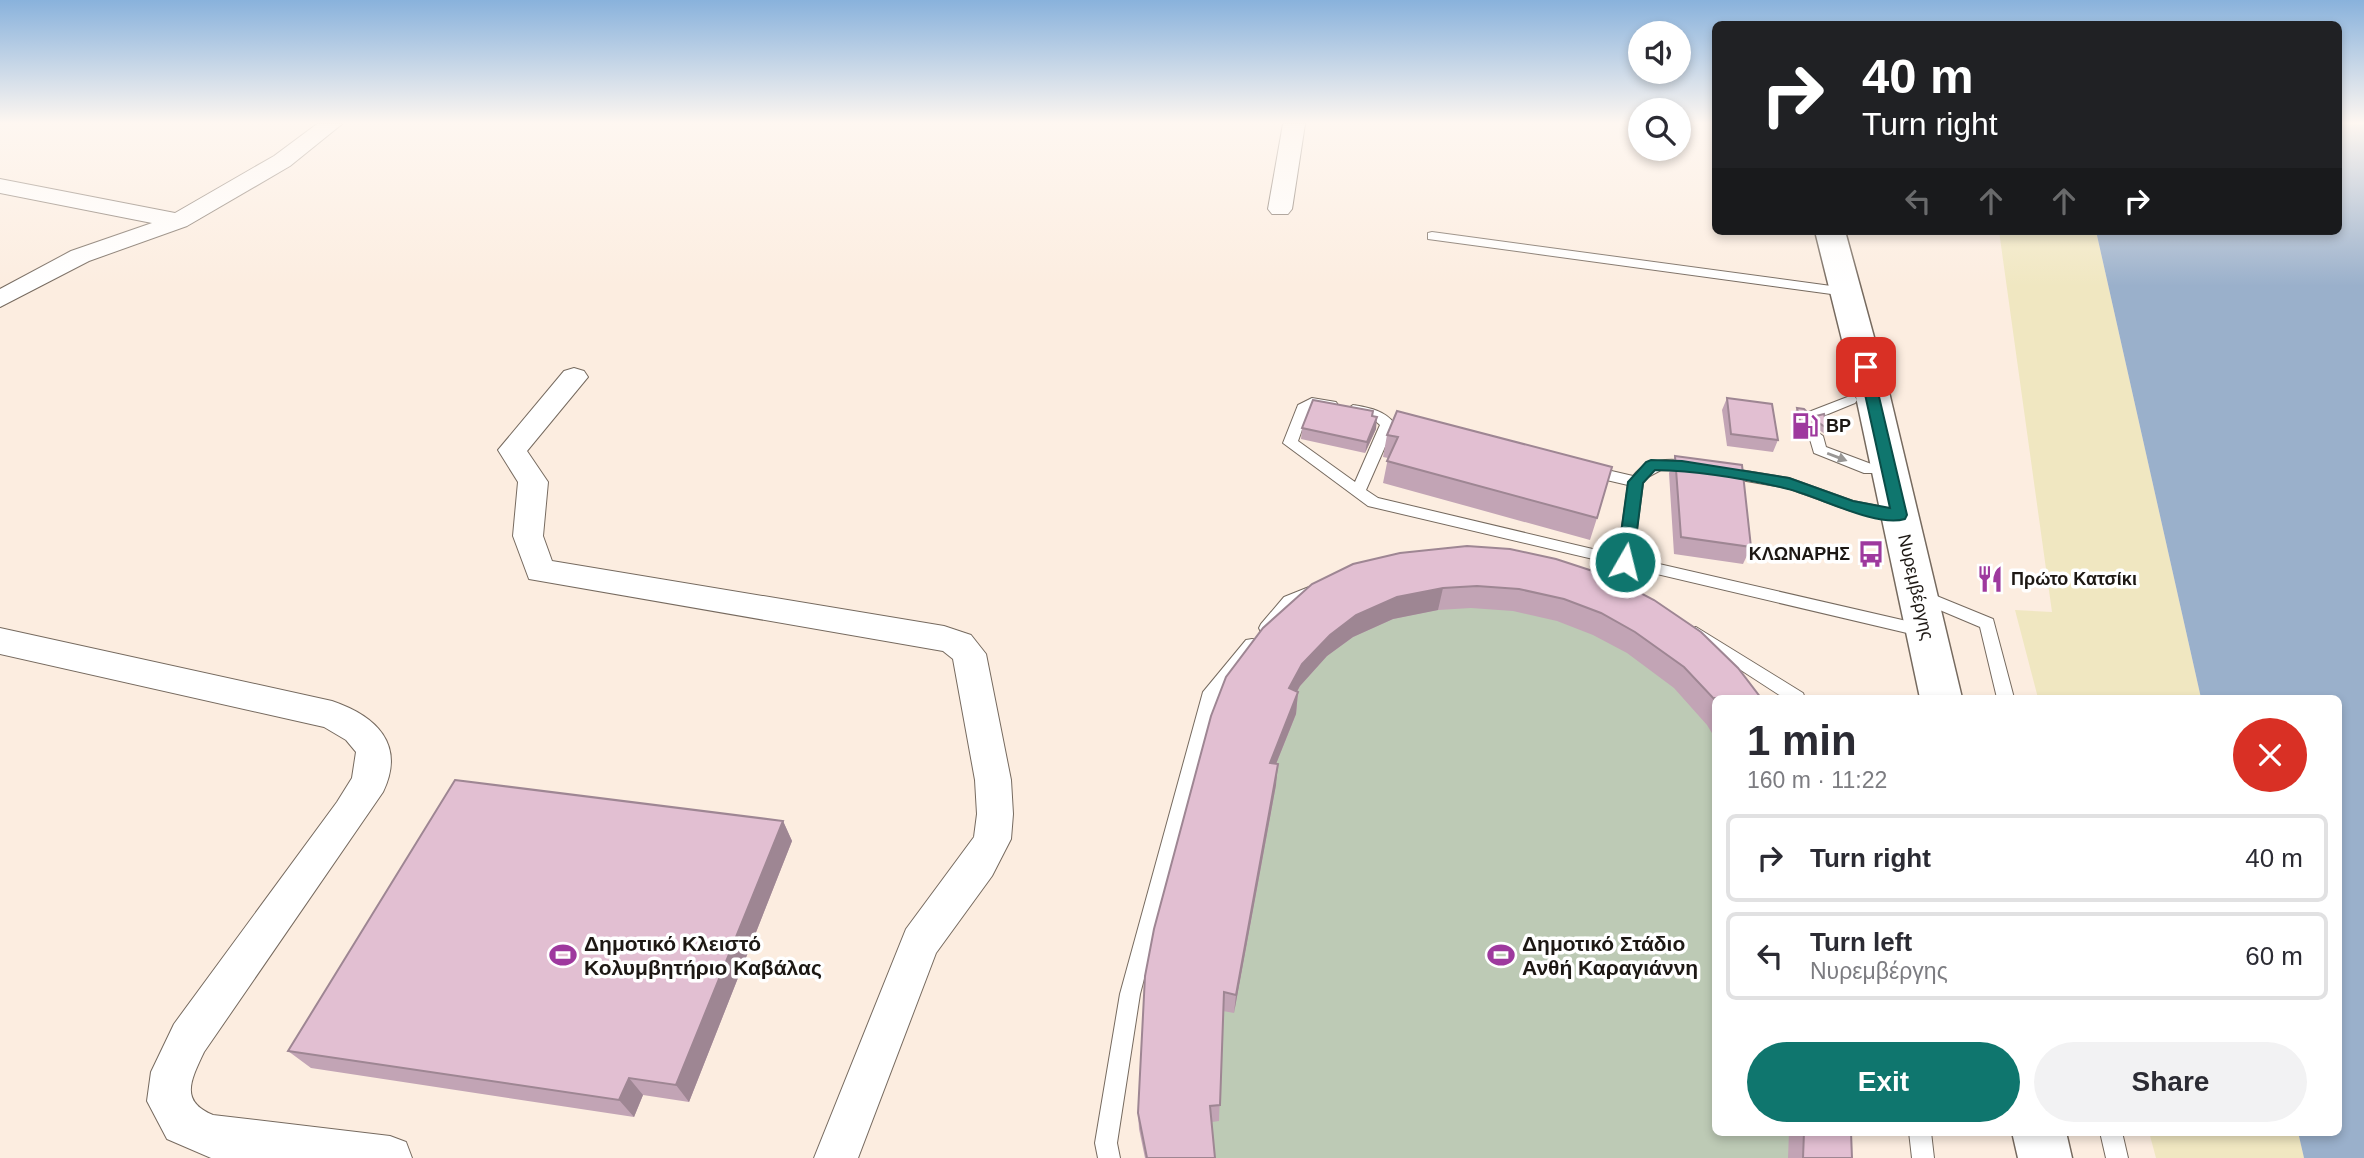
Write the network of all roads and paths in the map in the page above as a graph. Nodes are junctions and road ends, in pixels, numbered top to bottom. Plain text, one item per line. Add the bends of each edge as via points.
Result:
1 (253, 178) edge
2 (1285, 178) edge
3 (0, 186) edge
4 (1280, 209) dead end
5 (179, 221) junction
6 (1831, 235) edge
7 (1432, 236) dead end
8 (1846, 292) junction
9 (0, 299) edge
10 (574, 377) dead end
11 (1850, 400) dead end
12 (1811, 416) edge
13 (1816, 436) dead end
14 (1570, 466) edge
15 (1869, 470) dead end
16 (1636, 482) junction
17 (1357, 492) junction
18 (1899, 515) junction
19 (1625, 562) junction
20 (1327, 586) edge
21 (1917, 593) junction
22 (1686, 626) edge
23 (1926, 631) junction
24 (0, 641) edge
25 (1792, 695) edge
26 (1940, 695) edge
27 (2005, 695) edge
28 (1920, 1136) edge
29 (2040, 1136) edge
30 (2112, 1136) edge
31 (390, 1158) edge
32 (836, 1158) edge
33 (1109, 1158) edge
34 (1923, 1158) edge
35 (2045, 1158) edge
36 (2117, 1158) edge

1 - 5 street
2 - 4 street
3 - 5 street
5 - 9 street via 80,256
6 - 8 main road, Νυρεμβέργης
7 - 8 lane
8 - 18 main road, Νυρεμβέργης
10 - 32 street via 512,450 533,482 528,536 540,570 944,639 969,654 993,780 992,839 979,864 920,942
11 - 12 lane
13 -> 15 lane via 1819,450
14 - 16 lane
16 - 18 lane via 1651,465 1682,466 1789,483 1851,506
16 - 19 lane
17 - 17 lane via 1290,443 1303,408 1312,402 1376,414 1388,424
17 - 19 lane via 1395,509
18 - 21 main road, Νυρεμβέργης
19 - 23 lane
20 - 33 lane via 1290,601 1211,692 1130,994 1106,1143
21 - 23 main road, Νυρεμβέργης
21 - 27 lane via 1987,623
22 - 25 lane
23 - 26 main road, Νυρεμβέργης
24 - 31 street via 332,715 358,730 374,748 370,781 350,813 189,1038 172,1072 168,1101 182,1124 213,1137
28 - 34 lane
29 - 35 main road
30 - 36 lane

